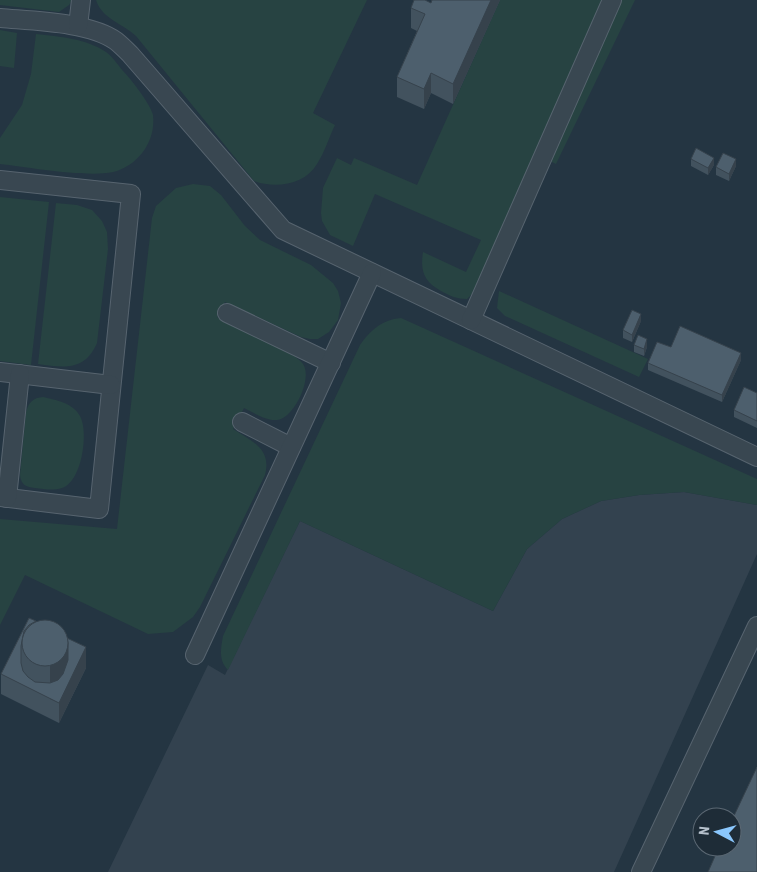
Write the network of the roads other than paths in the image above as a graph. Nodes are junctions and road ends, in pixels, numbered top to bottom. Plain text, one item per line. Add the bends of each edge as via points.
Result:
1 (81, 0) edge
2 (612, 0) edge
3 (0, 18) edge
4 (78, 26) junction
5 (0, 180) edge
6 (372, 273) junction
7 (228, 313) dead end
8 (471, 320) junction
9 (330, 363) junction
10 (0, 372) edge
11 (20, 374) junction
12 (111, 385) junction
13 (242, 422) dead end
14 (292, 447) junction
15 (757, 456) edge
16 (3, 497) edge
17 (757, 626) edge
18 (195, 655) dead end
19 (642, 872) edge

1 - 4 lane
2 - 8 lane
3 - 4 lane
4 - 6 lane via 116,41 130,54 283,230
5 - 12 lane via 131,194
6 - 8 lane
6 - 9 lane
7 - 9 lane
8 - 15 lane
9 - 14 lane
10 - 11 lane
11 - 12 lane
11 - 16 lane
12 - 16 lane via 99,509
13 - 14 lane
14 - 18 lane
17 - 19 lane

